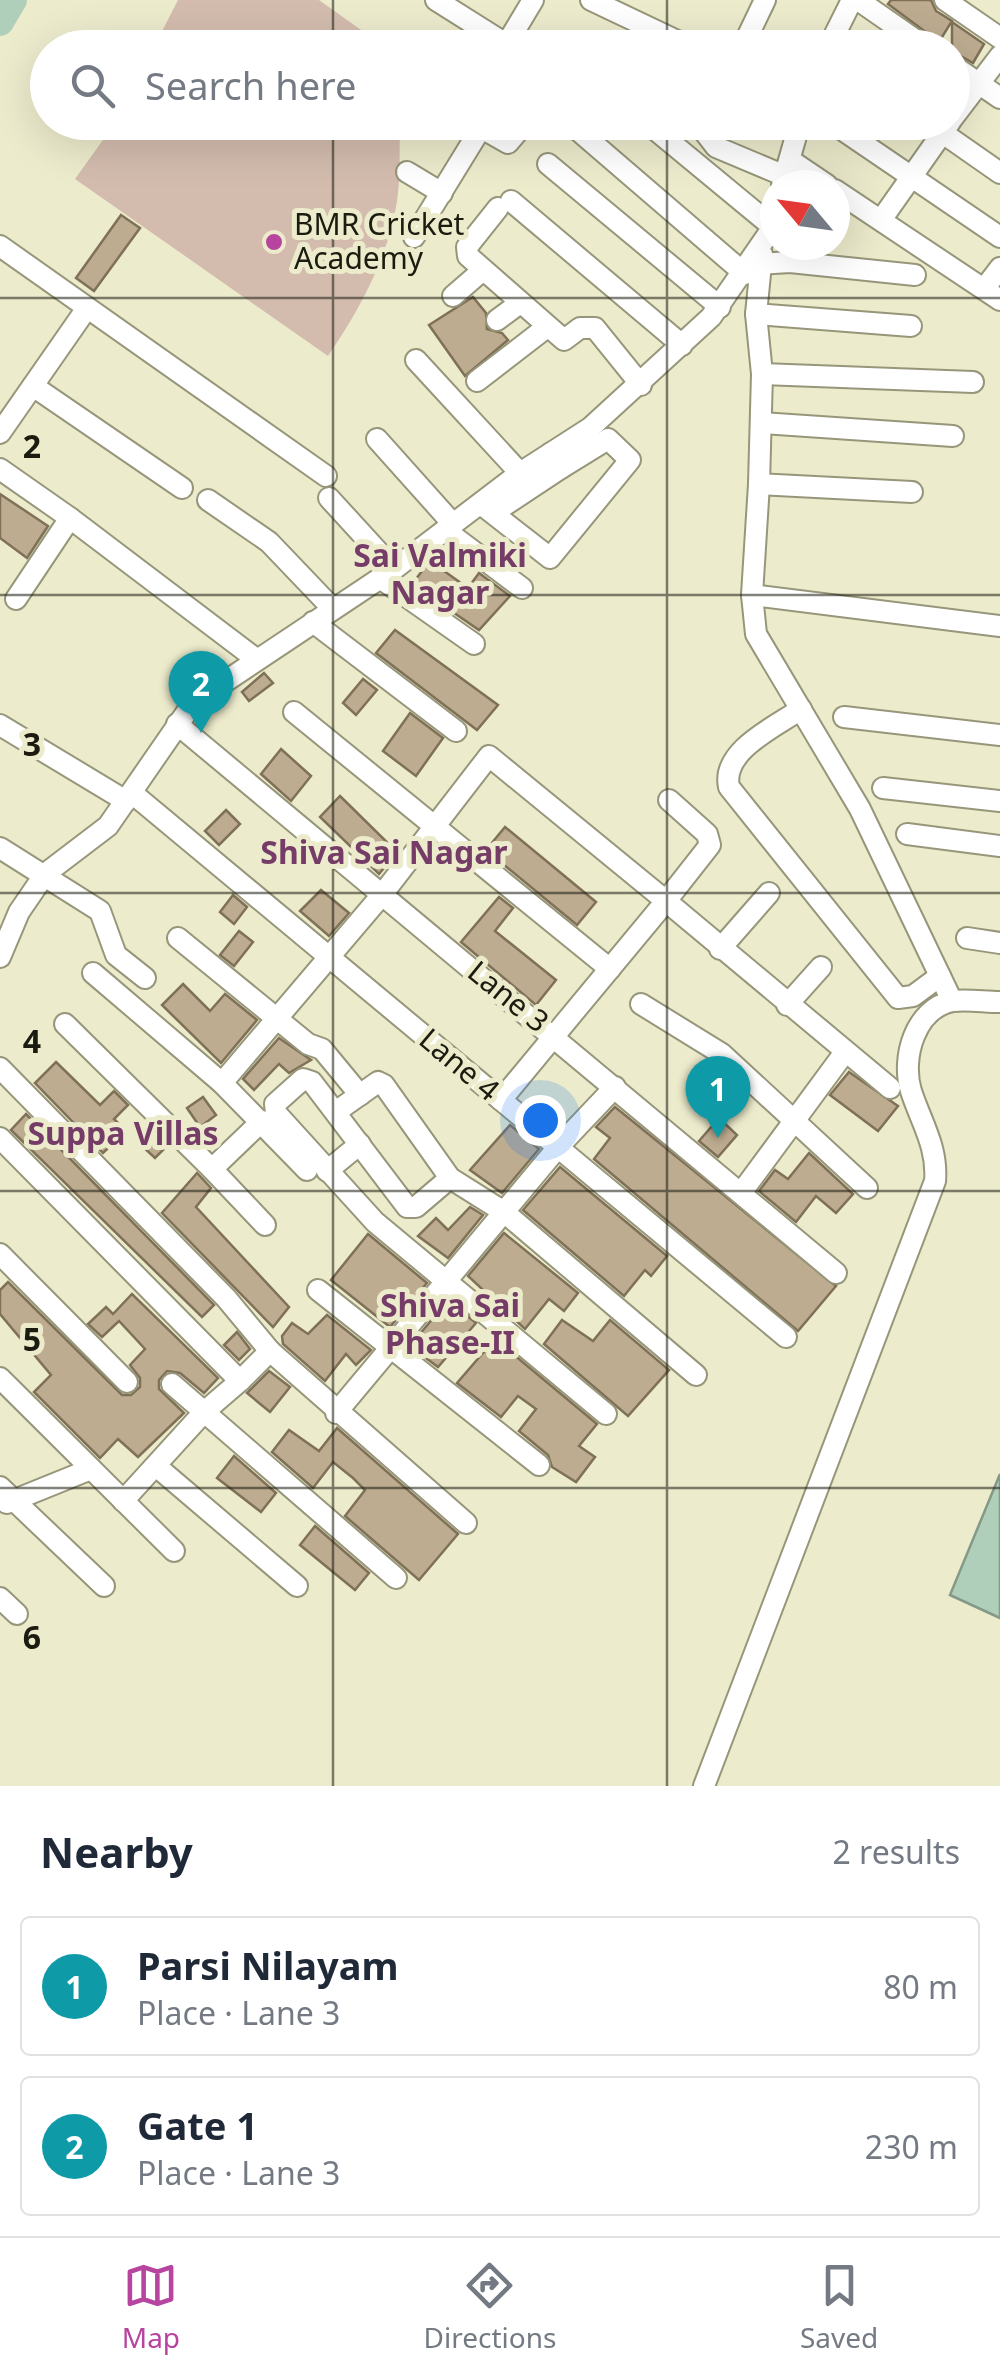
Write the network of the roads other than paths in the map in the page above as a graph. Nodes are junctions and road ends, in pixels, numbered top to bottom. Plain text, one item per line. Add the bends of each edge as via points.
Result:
1 (436, 0) edge
2 (533, 0) edge
3 (591, 0) edge
4 (766, 0) edge
5 (855, 0) edge
6 (944, 0) edge
7 (483, 30) edge
8 (518, 30) edge
9 (654, 30) edge
10 (751, 30) edge
11 (838, 30) edge
12 (900, 30) edge
13 (1000, 38) edge
14 (1000, 56) edge
15 (970, 77) edge
16 (978, 83) junction
17 (970, 92) edge
18 (1000, 98) edge
19 (469, 140) edge
20 (590, 140) edge
21 (669, 140) edge
22 (711, 140) edge
23 (795, 140) edge
24 (858, 140) edge
25 (933, 140) edge
26 (962, 140) edge
27 (548, 164) dead end
28 (778, 170) edge
29 (787, 170) edge
30 (408, 172) dead end
31 (1000, 173) edge
32 (911, 176) junction
33 (442, 193) junction
34 (850, 200) edge
35 (760, 212) edge
36 (880, 220) junction
37 (1000, 237) edge
38 (414, 238) dead end
39 (0, 246) edge
40 (760, 251) edge
41 (1000, 268) edge
42 (751, 269) junction
43 (483, 270) junction
44 (915, 275) dead end
45 (992, 294) edge
46 (454, 296) dead end
47 (520, 303) junction
48 (87, 308) junction
49 (720, 308) junction
50 (756, 314) junction
51 (497, 320) dead end
52 (910, 326) dead end
53 (548, 327) junction
54 (682, 345) junction
55 (416, 360) dead end
56 (762, 374) junction
57 (477, 381) dead end
58 (973, 382) dead end
59 (641, 384) junction
60 (33, 386) junction
61 (760, 423) junction
62 (2, 426) edge
63 (953, 436) dead end
64 (377, 439) dead end
65 (556, 461) junction
66 (0, 469) edge
67 (520, 474) junction
68 (759, 484) junction
69 (182, 488) dead end
70 (912, 492) dead end
71 (208, 500) dead end
72 (487, 508) junction
73 (70, 518) junction
74 (449, 527) junction
75 (387, 574) junction
76 (522, 588) dead end
77 (752, 596) junction
78 (16, 600) dead end
79 (333, 609) junction
80 (313, 622) junction
81 (1000, 626) edge
82 (474, 644) dead end
83 (256, 659) junction
84 (800, 708) junction
85 (294, 712) dead end
86 (844, 717) dead end
87 (177, 724) junction
88 (0, 726) edge
89 (456, 731) dead end
90 (1000, 735) edge
91 (883, 788) dead end
92 (129, 797) junction
93 (669, 800) dead end
94 (1000, 801) edge
95 (434, 826) junction
96 (907, 834) dead end
97 (1000, 846) edge
98 (0, 848) edge
99 (45, 874) junction
100 (769, 894) dead end
101 (382, 896) junction
102 (666, 901) junction
103 (178, 938) dead end
104 (967, 938) dead end
105 (1000, 943) edge
106 (720, 949) junction
107 (0, 956) edge
108 (330, 957) junction
109 (822, 967) dead end
110 (610, 969) junction
111 (93, 973) dead end
112 (940, 976) junction
113 (145, 978) dead end
114 (952, 1001) junction
115 (1000, 1002) edge
116 (641, 1004) dead end
117 (786, 1004) junction
118 (278, 1016) junction
119 (64, 1024) dead end
120 (556, 1036) junction
121 (845, 1052) junction
122 (0, 1068) edge
123 (222, 1082) junction
124 (615, 1087) junction
125 (890, 1088) dead end
126 (360, 1095) junction
127 (501, 1100) junction
128 (337, 1111) junction
129 (262, 1121) junction
130 (796, 1122) junction
131 (0, 1138) edge
132 (360, 1144) junction
133 (559, 1146) junction
134 (212, 1169) junction
135 (317, 1171) junction
136 (450, 1178) junction
137 (866, 1188) dead end
138 (741, 1193) junction
139 (504, 1212) junction
140 (265, 1225) dead end
141 (0, 1254) edge
142 (836, 1274) dead end
143 (447, 1281) junction
144 (318, 1290) dead end
145 (786, 1337) dead end
146 (392, 1349) junction
147 (270, 1351) junction
148 (696, 1375) dead end
149 (0, 1378) edge
150 (240, 1381) junction
151 (128, 1382) dead end
152 (172, 1384) dead end
153 (204, 1412) junction
154 (336, 1414) junction
155 (606, 1414) dead end
156 (539, 1464) dead end
157 (156, 1466) junction
158 (91, 1468) junction
159 (5, 1498) edge
160 (123, 1501) junction
161 (466, 1523) dead end
162 (174, 1551) dead end
163 (396, 1578) dead end
164 (104, 1586) dead end
165 (297, 1586) dead end
166 (0, 1598) edge
167 (17, 1614) dead end
168 (704, 1786) edge

1 - 7 street
2 - 8 street
3 - 9 street
4 - 10 street
5 - 11 street
5 - 12 street
6 - 13 street
14 - 16 street
15 - 16 street
16 - 17 street
16 - 18 street
19 - 33 street
20 - 42 street
21 - 35 street
22 - 28 street
23 - 29 street
24 - 32 street
25 - 32 street
26 - 31 street
27 - 49 street
30 - 33 street
32 - 36 street
32 - 37 street
33 - 38 street
34 - 36 street
36 - 45 street
39 - 48 street
40 - 42 street
41 - 45 street
42 - 44 street via 790,262
42 - 49 street
42 - 50 street
43 - 46 street
43 - 47 street
43 - 54 street via 467,247 505,204
47 - 51 street
47 - 53 street
48 - 60 street
48 - 75 street via 327,487
49 - 54 street
50 - 52 street
50 - 56 street
53 - 57 street
53 - 59 street via 564,340 580,328 595,328
54 - 59 street
55 - 67 street
56 - 58 street
56 - 61 street
59 - 65 street
60 - 62 street
60 - 69 street
61 - 63 street
61 - 68 street
64 - 74 street
65 - 67 street
65 - 72 street
65 - 72 street via 605,439 630,460 550,558
66 - 73 street
67 - 72 street
68 - 70 street
68 - 77 street
71 - 79 street via 269,542
72 - 74 street
73 - 78 street
73 - 83 street
74 - 75 street
74 - 76 street
75 - 79 street
75 - 82 street
77 - 81 street
77 - 84 street via 756,634
79 - 80 street
80 - 83 street
80 - 89 street
83 - 87 street via 193,703
84 - 112 street via 860,808
84 - 112 street via 733,758 728,787 898,998 913,996
85 - 95 street
86 - 90 street
87 - 92 street
87 - 101 street, Lane 3
88 - 92 street, Lane 4
91 - 94 street
92 - 99 street via 108,826
92 - 108 street, Lane 4
93 - 102 street via 710,845
95 - 101 street
95 - 102 street via 489,756
95 - 110 street
96 - 97 street
98 - 99 street
99 - 107 street
99 - 113 street via 100,911 116,955
100 - 106 street
101 - 108 street
101 - 120 street, Lane 3
102 - 106 street
102 - 110 street
103 - 118 street
104 - 105 street
106 - 117 street
108 - 118 street
108 - 127 street, Lane 4
109 - 117 street
110 - 120 street
111 - 123 street
112 - 114 street
114 - 115 street
114 - 168 street via 921,1022 908,1064 933,1146 936,1180
116 - 130 street via 722,1054
117 - 121 street
118 - 123 street
118 - 126 street via 322,1048
119 - 134 street
120 - 124 street, Lane 3
120 - 127 street
121 - 125 street
121 - 130 street
122 - 147 street
123 - 129 street
124 - 133 street
124 - 138 street, Lane 3
126 - 128 street
126 - 136 street via 378,1082 384,1085
127 - 133 street, Lane 4
128 - 132 street
128 - 135 street via 307,1079 274,1108
129 - 134 street
129 - 135 street
130 - 137 street
130 - 138 street
131 - 150 street
132 - 135 street
132 - 136 street via 408,1207
133 - 139 street
133 - 145 street, Lane 4
134 - 140 street
135 - 143 street
136 - 139 street
138 - 142 street, Lane 3
139 - 143 street
139 - 148 street
141 - 151 street
143 - 146 street
143 - 155 street
144 - 146 street
146 - 154 street
146 - 156 street
147 - 150 street
147 - 154 street
149 - 158 street
150 - 153 street
152 - 153 street
153 - 157 street
153 - 163 street
154 - 161 street
157 - 160 street
157 - 165 street
158 - 159 street
158 - 160 street
159 - 164 street
160 - 162 street
166 - 167 street

